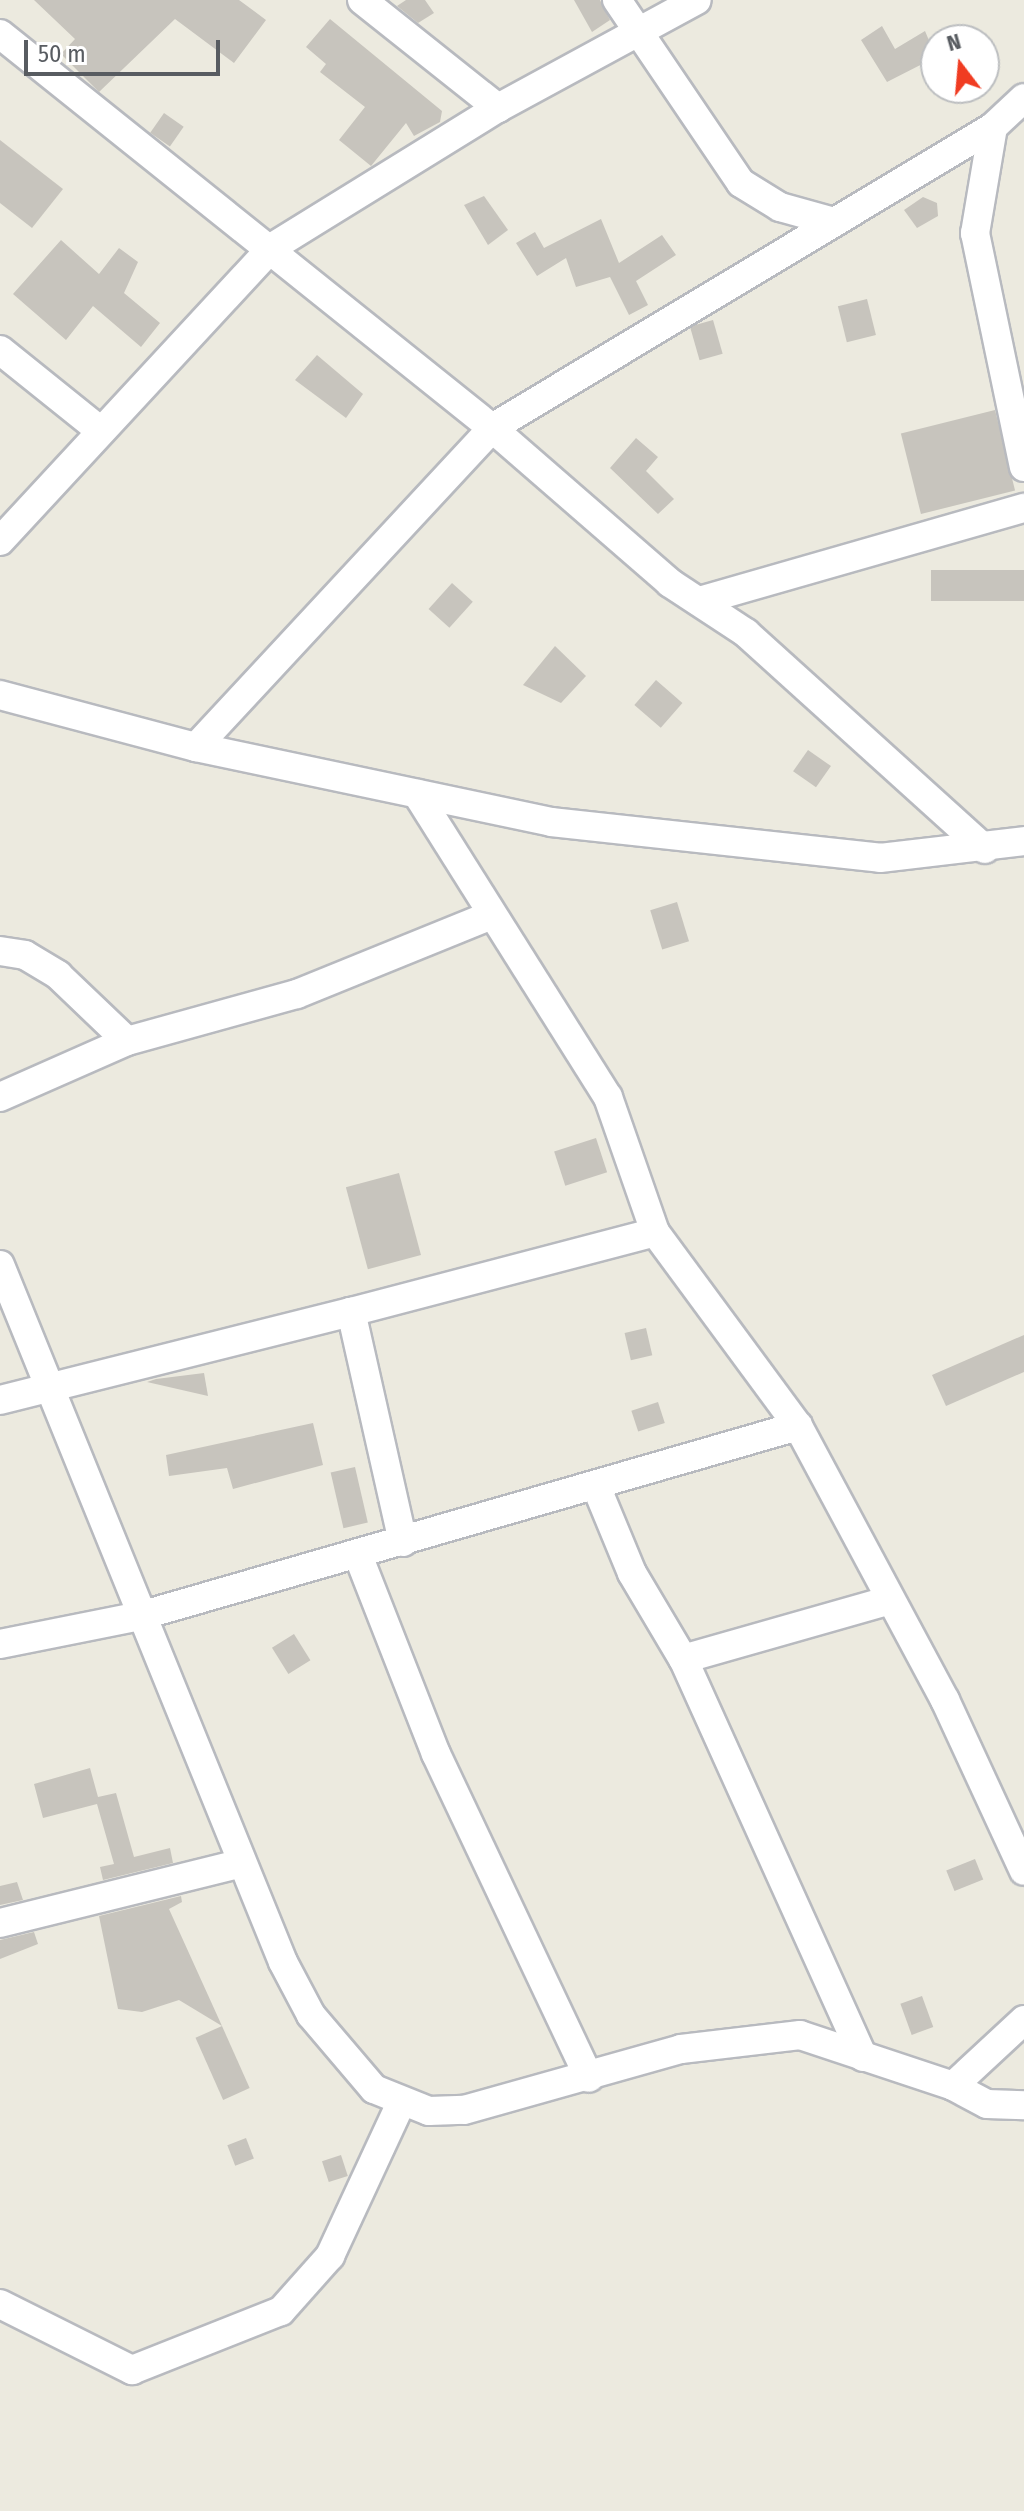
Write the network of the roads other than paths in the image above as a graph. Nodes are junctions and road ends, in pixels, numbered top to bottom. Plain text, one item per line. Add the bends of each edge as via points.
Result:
1 (362, 0) edge
2 (617, 0) edge
3 (697, 0) edge
4 (0, 34) edge
5 (638, 36) junction
6 (1024, 98) edge
7 (498, 108) junction
8 (993, 127) junction
9 (834, 222) junction
10 (271, 248) junction
11 (0, 350) edge
12 (1018, 401) edge
13 (97, 428) junction
14 (492, 428) junction
15 (1024, 467) edge
16 (1024, 508) edge
17 (0, 541) edge
18 (699, 601) junction
19 (0, 695) edge
20 (196, 747) junction
21 (417, 794) junction
22 (1024, 841) edge
23 (985, 849) junction
24 (492, 915) junction
25 (0, 951) edge
26 (127, 1041) junction
27 (0, 1097) edge
28 (655, 1232) junction
29 (0, 1265) edge
30 (351, 1312) junction
31 (54, 1387) junction
32 (0, 1400) edge
33 (798, 1426) junction
34 (596, 1486) junction
35 (403, 1542) junction
36 (358, 1555) junction
37 (887, 1601) junction
38 (140, 1616) junction
39 (0, 1644) edge
40 (683, 1659) junction
41 (242, 1863) junction
42 (1024, 1871) edge
43 (0, 1923) edge
44 (1024, 2020) edge
45 (863, 2057) junction
46 (589, 2078) junction
47 (953, 2086) junction
48 (401, 2103) junction
49 (1024, 2105) edge
50 (0, 2304) edge

1 - 7 street
2 - 5 street
3 - 5 street
4 - 10 street
5 - 7 street
5 - 9 street via 741,183 780,207
6 - 8 street
7 - 10 street
8 - 9 street
8 - 12 street via 975,233
9 - 14 street
10 - 13 street
10 - 14 street
11 - 13 street
12 - 15 street
13 - 17 street
14 - 18 street via 601,527
14 - 20 street
16 - 18 street
18 - 23 street via 806,684
19 - 20 street
20 - 21 street
21 - 23 street via 551,822 788,853 880,858
21 - 24 street
22 - 23 street
24 - 26 street via 297,994
24 - 28 street via 608,1097
25 - 26 street via 25,955 58,975
26 - 27 street
28 - 30 street
28 - 33 street
29 - 31 street
30 - 31 street
30 - 35 street
31 - 32 street
31 - 38 street
33 - 34 street
33 - 37 street
34 - 35 street
34 - 40 street via 632,1573
35 - 36 street
36 - 38 street
36 - 46 street via 436,1754
37 - 40 street
37 - 42 street via 945,1700
38 - 39 street
38 - 41 street
40 - 45 street
41 - 43 street
41 - 48 street via 311,2015 374,2089
44 - 47 street
45 - 46 street via 800,2035 742,2039
45 - 47 street
46 - 48 street via 464,2110
47 - 49 street via 987,2104
48 - 50 street via 330,2256 281,2311 132,2370

